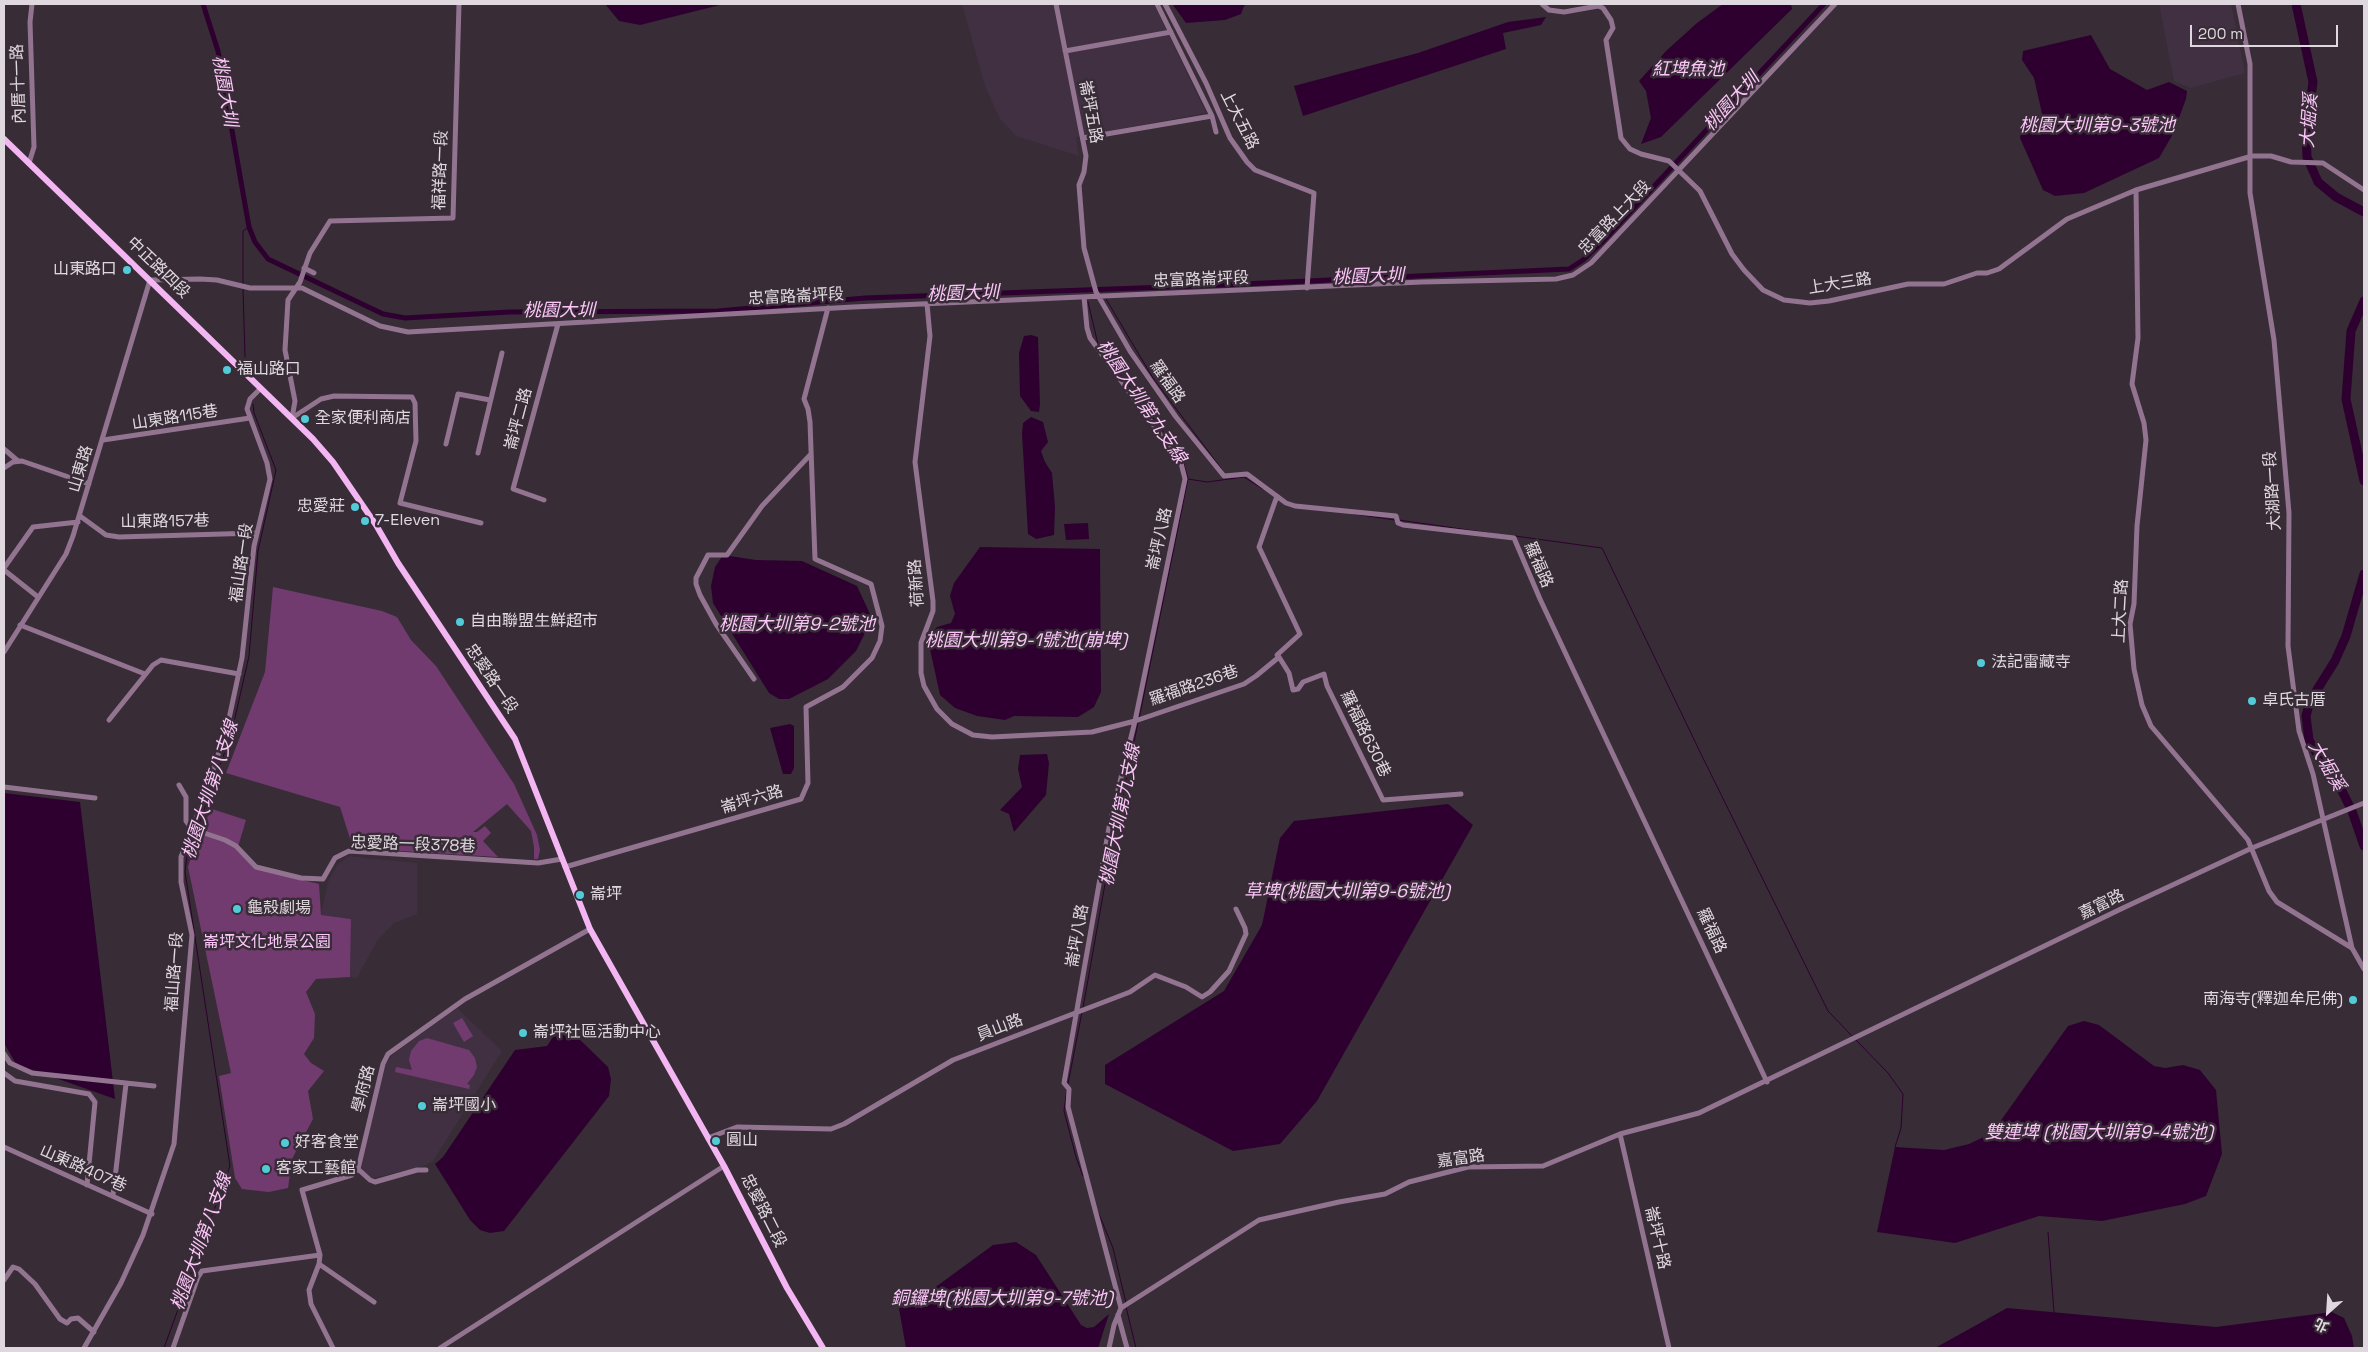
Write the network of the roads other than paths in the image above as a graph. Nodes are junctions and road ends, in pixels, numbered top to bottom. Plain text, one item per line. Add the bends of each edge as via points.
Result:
1 (32, 4) edge
2 (459, 4) edge
3 (1056, 4) edge
4 (1157, 4) edge
5 (1165, 4) edge
6 (1542, 4) edge
7 (1835, 4) edge
8 (2238, 4) edge
9 (1171, 32) junction
10 (1065, 51) junction
11 (1212, 116) junction
12 (1216, 132) dead end
13 (1083, 138) junction
14 (4, 139) edge
15 (2252, 156) junction
16 (29, 163) junction
17 (1678, 170) junction
18 (2136, 190) junction
19 (2364, 190) edge
20 (304, 270) junction
21 (314, 273) dead end
22 (150, 280) junction
23 (1308, 287) junction
24 (296, 288) junction
25 (1098, 294) junction
26 (1084, 297) junction
27 (927, 304) junction
28 (828, 308) junction
29 (558, 324) junction
30 (502, 353) dead end
31 (260, 388) junction
32 (490, 400) junction
33 (250, 418) junction
34 (292, 418) junction
35 (103, 440) junction
36 (446, 444) dead end
37 (4, 449) edge
38 (478, 453) dead end
39 (811, 454) junction
40 (18, 461) junction
41 (4, 468) edge
42 (89, 484) junction
43 (1277, 496) junction
44 (544, 500) dead end
45 (79, 519) junction
46 (481, 523) dead end
47 (257, 533) junction
48 (4, 569) edge
49 (38, 597) junction
50 (20, 625) junction
51 (4, 652) edge
52 (1279, 657) junction
53 (145, 674) junction
54 (239, 674) junction
55 (754, 679) dead end
56 (109, 720) dead end
57 (1135, 721) junction
58 (178, 785) dead end
59 (4, 787) edge
60 (1461, 794) dead end
61 (95, 798) dead end
62 (2364, 803) edge
63 (2324, 821) junction
64 (195, 830) junction
65 (2252, 848) junction
66 (562, 859) junction
67 (565, 867) junction
68 (1236, 909) dead end
69 (590, 929) junction
70 (2352, 948) junction
71 (2364, 970) edge
72 (1078, 1011) junction
73 (4, 1054) edge
74 (4, 1073) edge
75 (1767, 1082) junction
76 (126, 1084) junction
77 (154, 1086) dead end
78 (1620, 1134) junction
79 (708, 1138) junction
80 (4, 1147) edge
81 (724, 1166) junction
82 (358, 1169) junction
83 (426, 1170) dead end
84 (87, 1185) junction
85 (112, 1195) junction
86 (152, 1214) junction
87 (320, 1256) junction
88 (319, 1264) junction
89 (4, 1280) edge
90 (374, 1302) dead end
91 (1121, 1308) junction
92 (1118, 1315) junction
93 (94, 1332) junction
94 (84, 1348) edge
95 (173, 1348) edge
96 (332, 1348) edge
97 (440, 1348) edge
98 (823, 1348) edge
99 (1109, 1348) edge
100 (1127, 1348) edge
101 (1669, 1348) edge

1 - 16 street, 內厝十一路 via 34,148
2 - 20 street, 福祥路一段 via 453,218 330,221 310,253
3 - 10 street, 崙坪五路
4 - 9 street
5 - 23 street, 上大五路 via 1230,138 1247,162 1255,170 1314,194
6 - 17 street, 上大三路 via 1549,10 1564,12 1603,8 1613,28 1606,40 1621,138 1630,149 1669,160
7 - 17 street, 忠富路上大段
8 - 15 street, 大湖路一段 via 2250,64
9 - 10 street
9 - 11 street
10 - 13 street, 崙坪五路
11 - 12 street
11 - 13 street
13 - 25 street, 崙坪五路 via 1086,156 1078,185 1084,248
14 - 16 main road, 中正路四段
15 - 18 street, 上大三路
15 - 19 street via 2316,162
15 - 63 street, 大湖路一段 via 2248,177 2274,340 2289,512 2288,646 2299,731
16 - 22 main road, 中正路四段
17 - 18 street, 上大三路 via 1700,191 1732,254 1744,270 1762,290 1773,297 1794,302 1829,301 1908,284 1944,284 1999,269 2067,219
17 - 23 street, 忠富路上大段 via 1592,262 1573,275 1556,279
18 - 65 street, 上大二路 via 2138,338 2132,384 2146,440 2130,624 2134,669 2142,705 2151,726 2233,820
20 - 21 street
20 - 24 street
22 - 24 street, 忠富路崙坪段 via 217,280 245,287
22 - 31 main road, 中正路四段
22 - 35 street, 山東路
23 - 25 street, 忠富路崙坪段
24 - 29 street, 忠富路崙坪段 via 392,330 408,332
24 - 34 street via 288,300 285,331 295,400
25 - 26 street, 忠富路崙坪段
25 - 43 street, 羅福路 via 1130,351 1176,418 1224,476 1247,474
26 - 27 street, 忠富路崙坪段
26 - 57 street, 崙坪八路 via 1090,338 1181,463 1185,479
27 - 28 street, 忠富路崙坪段
27 - 57 street, 荷新路 via 930,336 915,462 933,600 922,643 924,686 936,709 952,724 973,735 992,738 1069,734 1108,729
28 - 29 street, 忠富路崙坪段
28 - 39 street, 崙坪六路 via 804,399 808,409
29 - 44 street, 崙坪二路 via 514,489
30 - 32 street
31 - 33 street, 福山路一段 via 250,399 247,409
31 - 34 main road, 中正路四段
32 - 36 street via 458,394
32 - 38 street
33 - 35 street, 山東路115巷
33 - 47 street, 福山路一段 via 270,479
34 - 46 street via 321,399 334,396 412,397 416,441 400,503
34 - 66 main road, 忠愛路一段 via 338,469 515,739
35 - 42 street, 山東路
37 - 40 street
39 - 55 street via 762,506 727,555 708,555 696,578 700,595 716,624
39 - 67 street, 崙坪六路 via 815,559 871,584 882,626 880,641 872,658 843,687 806,707 808,783 801,799
40 - 41 street
40 - 42 street
42 - 45 street, 山東路
43 - 52 street, 羅福路236巷 via 1259,547 1300,634 1276,655
43 - 75 street, 羅福路 via 1296,506 1514,538
45 - 47 street, 山東路157巷 via 113,536
45 - 48 street via 33,527
45 - 49 street, 山東路 via 66,554
47 - 54 street, 福山路一段
48 - 49 street
49 - 50 street, 山東路
50 - 51 street, 山東路
50 - 53 street
52 - 57 street, 羅福路236巷 via 1244,684
52 - 60 street, 羅福路630巷 via 1289,673 1293,690 1298,689 1302,682 1324,674 1383,800
53 - 54 street via 161,660
53 - 56 street
54 - 64 street, 福山路一段 via 227,728
57 - 72 street, 崙坪八路 via 1110,822
58 - 64 street via 186,797 186,821
59 - 61 street
62 - 63 street, 嘉富路
63 - 65 street, 嘉富路
63 - 70 street, 大湖路一段
64 - 66 street, 忠愛路一段378巷 via 236,846 256,867 317,880 323,879 335,858 349,851 538,863
64 - 86 street, 福山路一段 via 181,858 181,882 192,935 174,1144
65 - 70 street, 上大二路 via 2269,891 2277,902
65 - 75 street, 嘉富路 via 1915,1007
66 - 67 main road, 忠愛路一段
67 - 69 main road, 忠愛路一段
68 - 72 street, 員山路 via 1246,934 1229,971 1210,992 1202,996 1155,975 1139,988
69 - 79 main road, 忠愛路二段
69 - 82 street, 學府路 via 465,999 388,1054
70 - 71 street, 大湖路一段
72 - 79 street, 員山路 via 953,1060 830,1129 737,1126
72 - 91 street, 崙坪八路 via 1064,1083 1069,1089 1068,1107
73 - 76 street via 10,1063 32,1073
74 - 84 street via 15,1081 89,1094 94,1102
75 - 78 street, 嘉富路 via 1699,1113
76 - 77 street
76 - 85 street
78 - 91 street, 嘉富路 via 1543,1166 1468,1168 1409,1182 1385,1194 1258,1220
78 - 101 street, 崙坪十路
79 - 81 main road, 忠愛路二段
80 - 84 street, 山東路407巷
81 - 97 street
81 - 98 main road, 忠愛路二段 via 787,1288
82 - 83 street via 375,1182
82 - 87 street via 352,1176 302,1190
84 - 85 street, 山東路407巷
85 - 86 street, 山東路407巷
86 - 93 street, 福山路一段 via 121,1283
87 - 88 street
87 - 95 street via 202,1271
88 - 90 street
88 - 96 street via 311,1281 309,1297
89 - 93 street via 13,1267 19,1269 60,1319 67,1324 78,1318
91 - 92 street
92 - 99 street
92 - 100 street
93 - 94 street, 福山路一段

